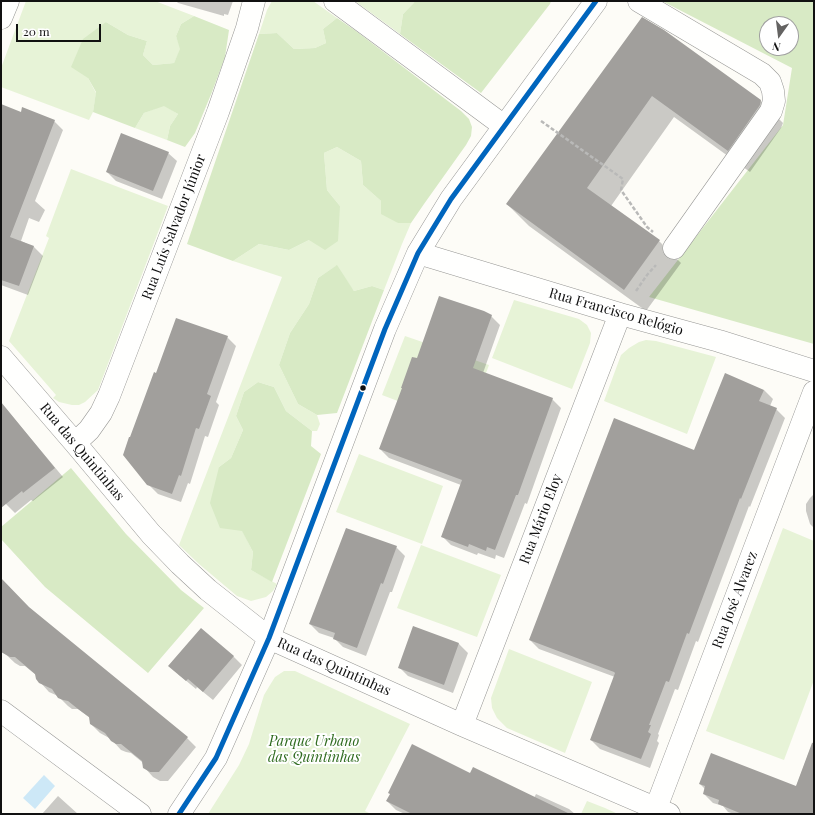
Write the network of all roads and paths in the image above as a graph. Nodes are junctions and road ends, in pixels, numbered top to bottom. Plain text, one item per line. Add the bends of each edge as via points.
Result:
1 (8, 1) edge
2 (254, 1) edge
3 (335, 1) edge
4 (596, 1) edge
5 (639, 1) edge
6 (1, 18) edge
7 (519, 105) junction
8 (504, 126) junction
9 (674, 248) junction
10 (418, 253) junction
11 (620, 314) junction
12 (1, 357) edge
13 (814, 371) edge
14 (814, 392) edge
15 (75, 443) junction
16 (269, 638) junction
17 (1, 711) edge
18 (462, 725) junction
19 (662, 811) edge
20 (140, 814) edge
21 (179, 814) edge

1 - 6 street
2 - 15 street, Rua Luís Salvador Júnior via 218,112 109,396 97,419
3 - 8 street
4 - 7 street
5 - 9 street via 762,74 770,82 773,91 771,111
7 - 8 street
7 - 9 path via 623,179 622,190 647,227
8 - 10 street via 451,199
9 - 11 path via 647,275
10 - 11 street, Rua Francisco Relógio
10 - 16 street via 385,329
11 - 13 street, Rua Francisco Relógio via 719,341
11 - 18 street, Rua Mário Eloy
12 - 15 street, Rua das Quintinhas
14 - 19 street, Rua José Alvarez
15 - 16 street, Rua das Quintinhas via 151,534 180,564 208,590
16 - 18 street, Rua das Quintinhas
16 - 21 street via 216,758
17 - 20 street
18 - 19 street, Rua das Quintinhas

